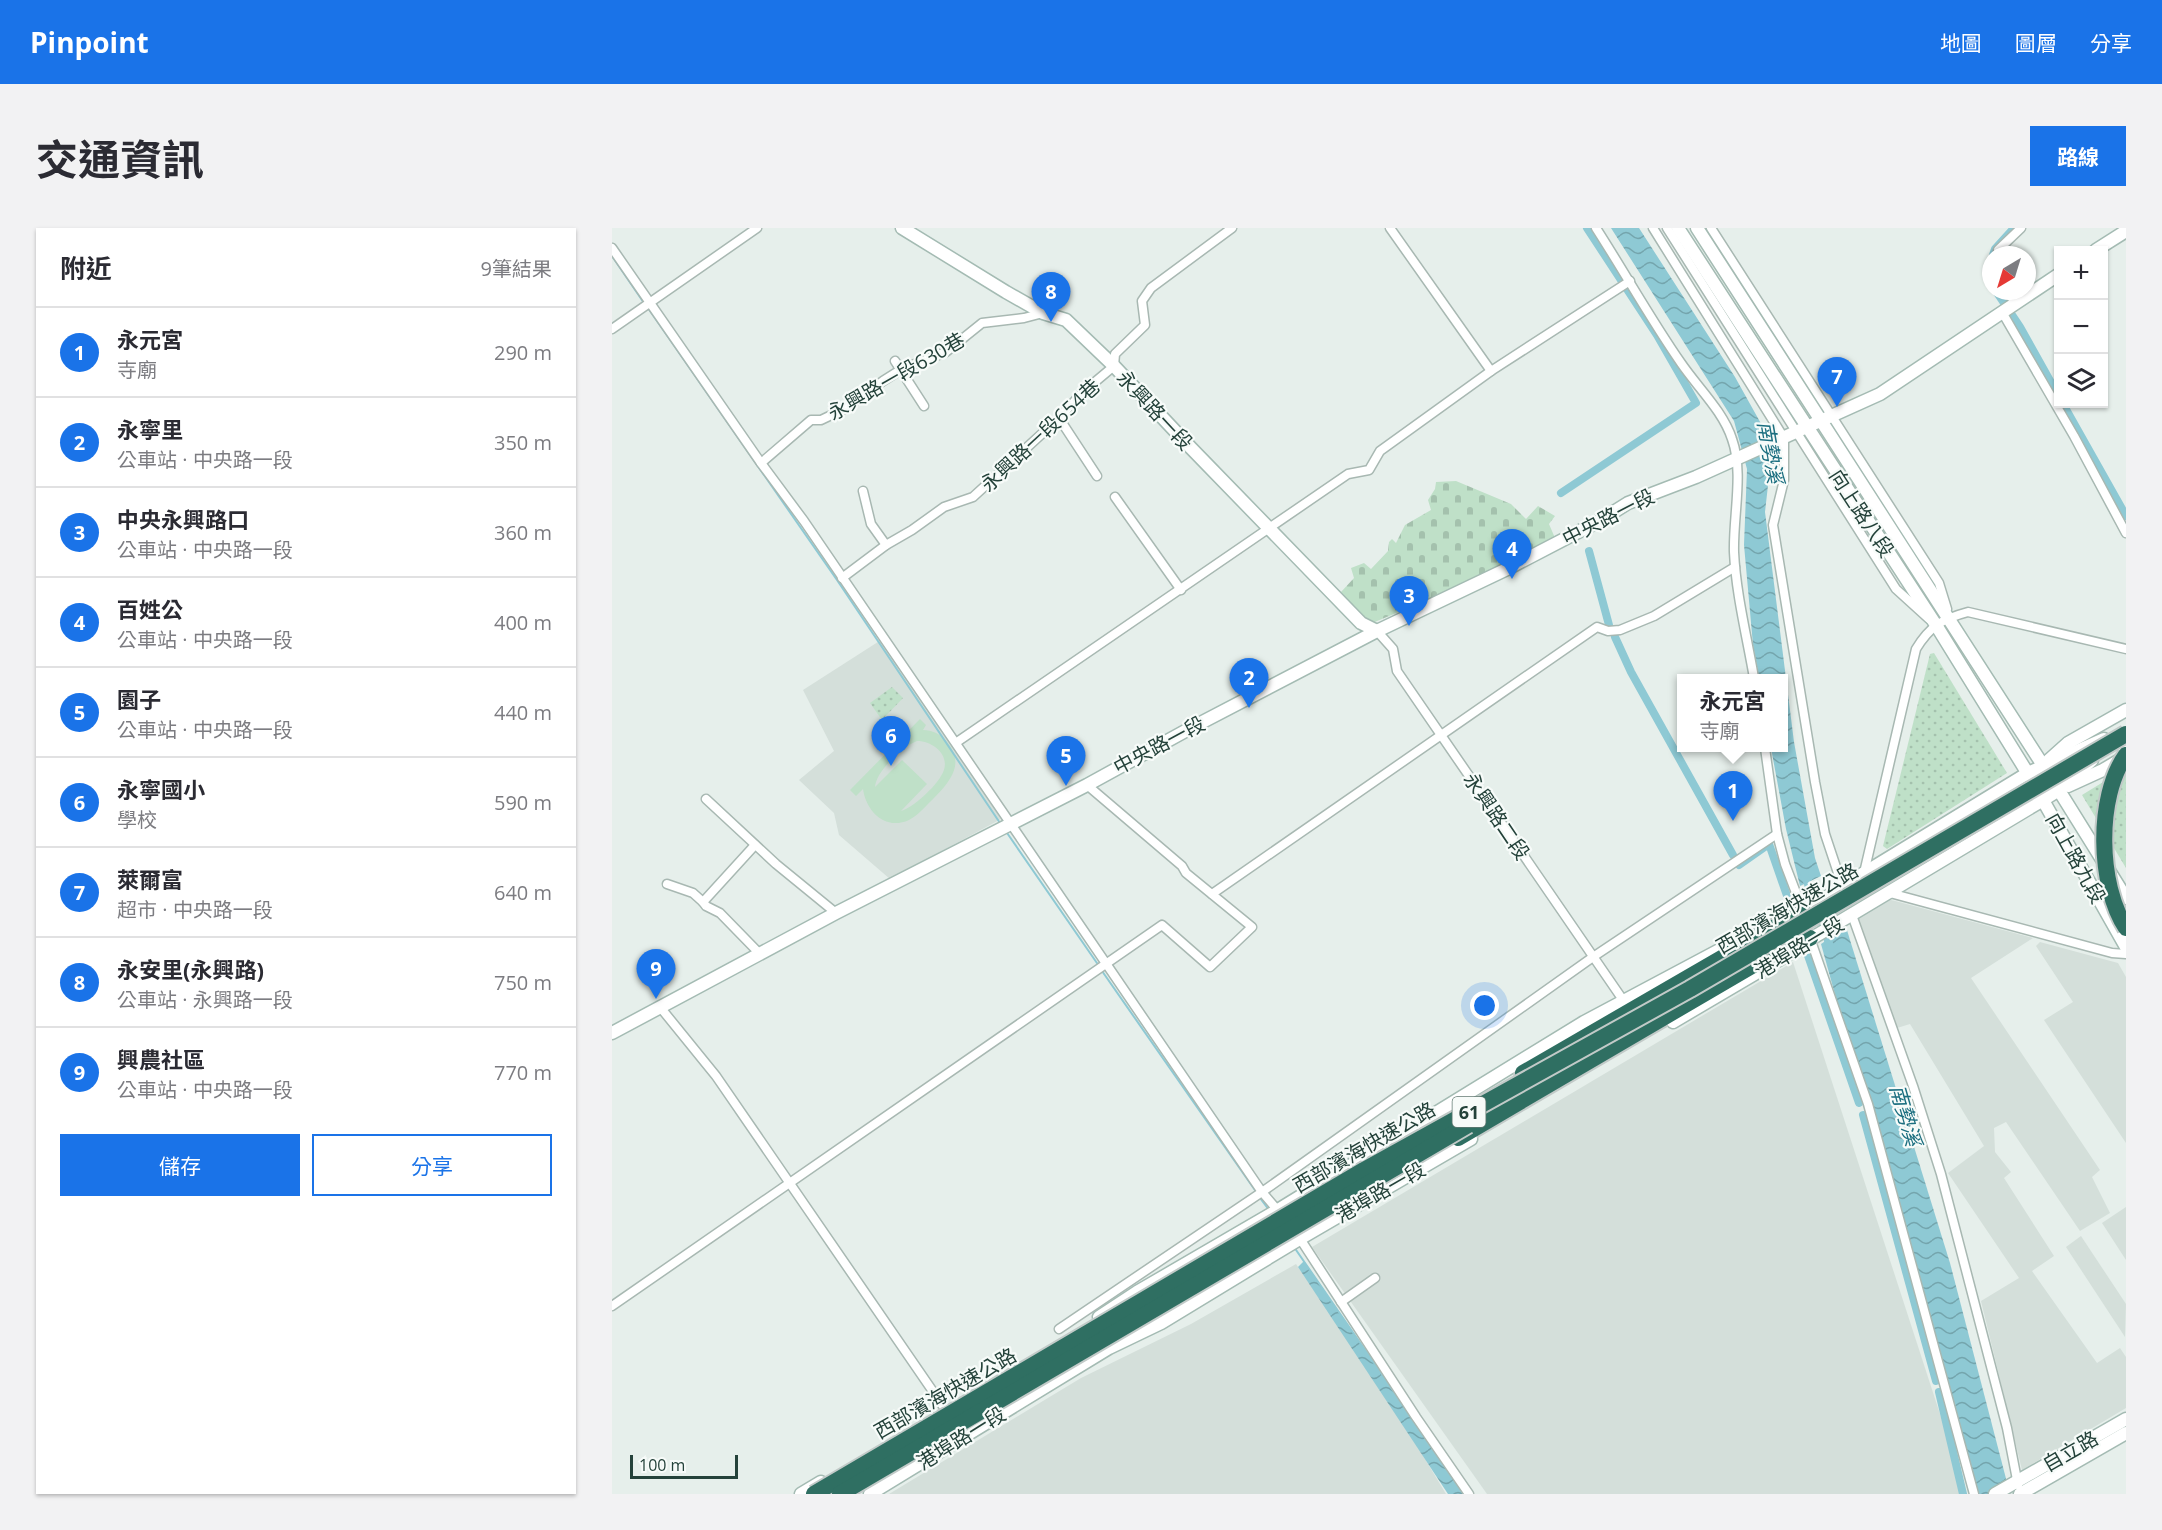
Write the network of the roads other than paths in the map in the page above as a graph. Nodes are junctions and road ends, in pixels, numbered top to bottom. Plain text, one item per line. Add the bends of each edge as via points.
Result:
1 (758, 228) edge
2 (902, 228) edge
3 (1232, 228) edge
4 (1390, 228) edge
5 (1596, 228) edge
6 (1653, 228) edge
7 (1667, 228) edge
8 (1678, 228) edge
9 (1697, 228) edge
10 (1711, 228) edge
11 (2021, 228) edge
12 (2126, 231) edge
13 (2002, 246) edge
14 (2102, 246) edge
15 (612, 248) edge
16 (2054, 278) edge
17 (1630, 281) junction
18 (2008, 300) edge
19 (650, 303) junction
20 (2009, 308) junction
21 (1043, 313) junction
22 (1766, 324) junction
23 (612, 329) edge
24 (1745, 341) junction
25 (895, 361) dead end
26 (1114, 366) junction
27 (902, 369) junction
28 (1491, 371) junction
29 (924, 406) dead end
30 (1059, 418) junction
31 (1828, 419) junction
32 (1802, 429) junction
33 (1784, 438) junction
34 (1741, 456) junction
35 (761, 463) junction
36 (1097, 476) dead end
37 (863, 491) dead end
38 (1115, 496) dead end
39 (1268, 527) junction
40 (2126, 533) edge
41 (886, 545) junction
42 (1735, 567) junction
43 (842, 578) junction
44 (1181, 590) junction
45 (1948, 617) junction
46 (1936, 625) junction
47 (1377, 631) junction
48 (2126, 649) edge
49 (1753, 674) edge
50 (2126, 710) edge
51 (2126, 729) edge
52 (2126, 734) edge
53 (1442, 735) junction
54 (957, 742) junction
55 (2126, 743) edge
56 (1766, 752) edge
57 (2126, 756) edge
58 (2043, 765) junction
59 (2028, 773) junction
60 (1087, 785) junction
61 (2059, 790) junction
62 (706, 799) dead end
63 (2043, 800) junction
64 (1012, 822) junction
65 (1777, 834) junction
66 (755, 845) junction
67 (1864, 873) junction
68 (667, 884) dead end
69 (1843, 888) junction
70 (1890, 892) junction
71 (1212, 894) junction
72 (2126, 898) edge
73 (703, 902) junction
74 (1803, 911) junction
75 (836, 913) junction
76 (1852, 915) junction
77 (2126, 928) edge
78 (1810, 938) junction
79 (2126, 947) edge
80 (1745, 953) junction
81 (760, 954) junction
82 (2126, 954) edge
83 (1593, 957) junction
84 (1108, 965) junction
85 (1623, 1000) junction
86 (660, 1007) junction
87 (612, 1033) edge
88 (1364, 1170) junction
89 (791, 1183) junction
90 (1262, 1192) junction
91 (1278, 1210) junction
92 (1304, 1220) junction
93 (1287, 1223) junction
94 (1301, 1238) junction
95 (1375, 1278) dead end
96 (1167, 1292) junction
97 (1341, 1302) junction
98 (612, 1306) edge
99 (1094, 1320) junction
100 (1059, 1329) dead end
101 (1109, 1348) junction
102 (945, 1408) junction
103 (2126, 1419) edge
104 (2126, 1434) edge
105 (2018, 1489) edge
106 (807, 1493) edge
107 (840, 1494) edge
108 (870, 1494) edge
109 (1469, 1494) edge
110 (1974, 1494) edge
111 (1995, 1494) edge

1 - 19 street
2 - 21 street, 永興路一段
3 - 26 street via 1151,288 1142,302 1145,325 1114,354
4 - 28 street
5 - 17 street
6 - 33 street
7 - 24 street
8 - 24 street, 向上路八段
9 - 22 street, 向上路八段
10 - 22 street
11 - 13 street
12 - 14 street
15 - 19 street
16 - 20 street
17 - 28 street
17 - 34 street via 1680,362 1722,417
18 - 20 street
19 - 23 street
19 - 35 street
20 - 31 street via 1900,383
20 - 40 street
21 - 26 street, 永興路一段 via 1065,320
21 - 27 street, 永興路一段630巷 via 982,323 946,352
22 - 24 street
22 - 31 street, 向上路八段
24 - 32 street, 向上路八段
25 - 27 street
26 - 30 street, 永興路一段654巷
26 - 39 street, 永興路一段
27 - 29 street
27 - 35 street, 永興路一段630巷 via 844,409 811,420
28 - 39 street via 1380,451 1369,470 1348,474
30 - 36 street
30 - 41 street, 永興路一段654巷 via 974,497 944,507
31 - 32 street
31 - 45 street, 向上路八段
32 - 33 street
32 - 46 street, 向上路八段
33 - 34 street, 中央路一段
33 - 69 street via 1784,480 1773,525 1825,834
34 - 42 street via 1734,521
34 - 47 street, 中央路一段 via 1628,503 1507,569
35 - 43 street
37 - 41 street via 871,524
38 - 44 street
39 - 44 street
39 - 47 street, 永興路一段 via 1361,623
41 - 43 street, 永興路一段654巷
42 - 49 street
42 - 53 street via 1654,616 1620,630 1597,627
43 - 54 street
44 - 54 street
45 - 46 street
45 - 48 street via 1968,612
45 - 58 street, 向上路八段
46 - 59 street, 向上路八段
46 - 67 street via 1916,649
47 - 53 street, 永興路二段 via 1392,649 1397,671
47 - 60 street, 中央路一段
50 - 58 street, 港埠路一段 via 2068,743
51 - 58 street, 港埠路一段
52 - 61 street, 港埠路一段
52 - 88 highway, 西部濱海快速公路 / 61, bridge via 1690,988
53 - 71 street
53 - 83 street, 永興路二段
54 - 64 street
55 - 92 highway, 西部濱海快速公路 / 61, bridge
56 - 65 street
57 - 61 street, 港埠路一段
57 - 77 highway, bridge via 2111,786 2104,826 2112,896
58 - 59 street, 港埠路一段
58 - 61 street, 向上路八段
59 - 63 street, 向上路八段
59 - 67 street, 港埠路一段
60 - 64 street, 中央路一段
60 - 71 street
61 - 63 street, 港埠路一段
61 - 72 street, 向上路九段
62 - 66 street
63 - 70 street, 港埠路一段
63 - 79 street, 向上路九段
64 - 75 street, 中央路一段
64 - 84 street
65 - 74 street
65 - 83 street
66 - 73 street
66 - 75 street
67 - 69 street, 港埠路一段
68 - 73 street via 693,893
69 - 74 street, 港埠路一段
70 - 76 street, 港埠路一段
70 - 80 street, 港埠路一段 via 1871,892 1832,904
70 - 82 street via 2112,954
71 - 84 street via 1252,927 1210,967 1162,926
73 - 81 street via 720,913
74 - 80 street, 港埠路一段
74 - 85 street, 港埠路一段 via 1764,926
74 - 88 highway, bridge via 1399,1145
75 - 81 street, 中央路一段
76 - 78 street, 港埠路一段
76 - 105 street via 1941,1174 2007,1428
78 - 92 highway, bridge via 1767,957 1359,1195
78 - 94 street, 港埠路一段 via 1791,953
78 - 110 street via 1868,1104
80 - 93 street, 港埠路一段
81 - 86 street, 中央路一段
83 - 85 street, 永興路二段
83 - 90 street
84 - 89 street
84 - 90 street
85 - 91 street, 港埠路一段
86 - 87 street, 中央路一段
86 - 89 street via 716,1076
88 - 106 highway, 西部濱海快速公路 / 61, bridge
89 - 98 street
89 - 102 street
90 - 91 street
90 - 100 street
91 - 93 street
91 - 99 street, 港埠路一段
92 - 107 highway, 西部濱海快速公路 / 61, bridge
93 - 94 street
93 - 96 street, 港埠路一段
94 - 97 street
94 - 101 street, 港埠路一段 via 1161,1323
95 - 97 street
96 - 99 street
96 - 101 street
97 - 109 street
99 - 102 street, 港埠路一段
101 - 108 street, 港埠路一段
102 - 106 street, 港埠路一段
103 - 105 street, 自立路
104 - 105 street, 自立路
105 - 111 street

